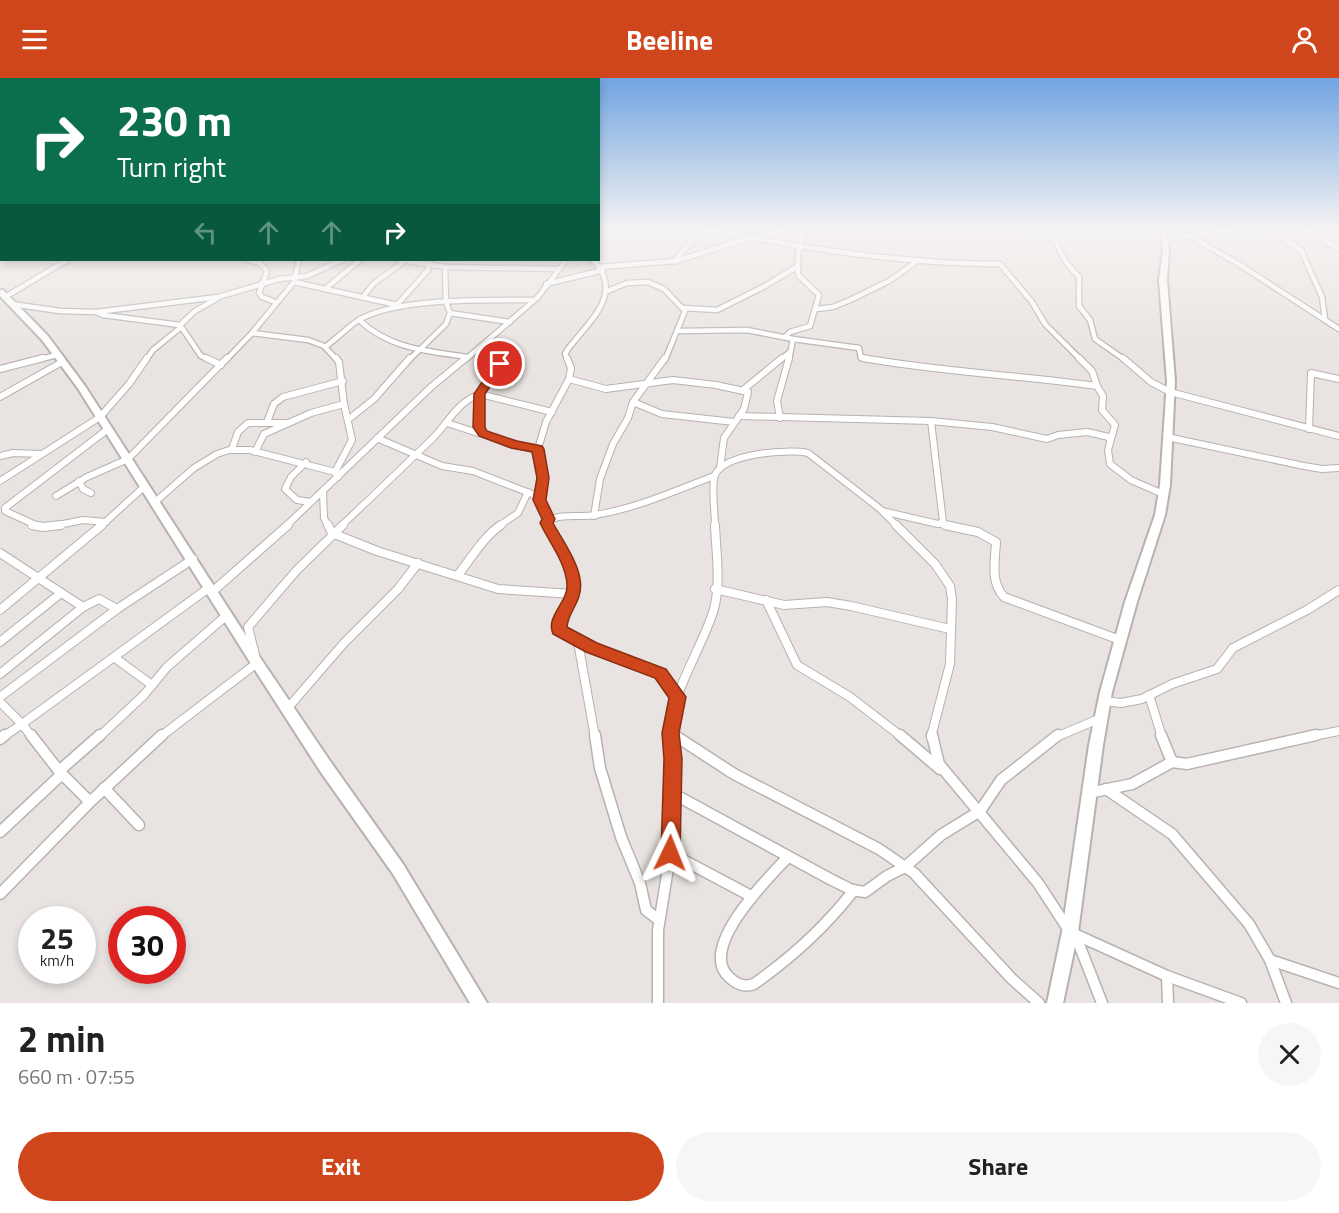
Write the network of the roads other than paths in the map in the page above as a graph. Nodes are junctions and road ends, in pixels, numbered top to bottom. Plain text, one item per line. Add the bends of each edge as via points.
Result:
1 (49, 271) edge
2 (267, 271) edge
3 (296, 271) edge
4 (318, 271) edge
5 (347, 271) edge
6 (390, 271) edge
7 (427, 271) edge
8 (446, 271) edge
9 (556, 271) edge
10 (591, 271) edge
11 (603, 271) edge
12 (789, 271) edge
13 (798, 271) edge
14 (901, 271) edge
15 (1006, 271) edge
16 (1074, 271) edge
17 (1163, 271) edge
18 (1249, 271) edge
19 (1311, 271) edge
20 (294, 280) junction
21 (546, 284) junction
22 (261, 285) junction
23 (326, 289) junction
24 (605, 292) junction
25 (226, 295) junction
26 (363, 297) junction
27 (5, 298) edge
28 (463, 300) junction
29 (534, 300) junction
30 (275, 302) junction
31 (446, 302) junction
32 (395, 307) junction
33 (684, 308) junction
34 (816, 309) junction
35 (96, 312) junction
36 (451, 314) junction
37 (359, 320) junction
38 (1325, 320) junction
39 (510, 322) junction
40 (180, 326) junction
41 (1339, 329) edge
42 (679, 331) junction
43 (252, 333) junction
44 (785, 337) junction
45 (793, 339) junction
46 (325, 347) junction
47 (479, 348) junction
48 (420, 349) junction
49 (791, 351) junction
50 (468, 357) junction
51 (59, 358) junction
52 (221, 365) junction
53 (0, 369) edge
54 (569, 379) junction
55 (1339, 379) edge
56 (343, 381) junction
57 (647, 382) junction
58 (1097, 386) junction
59 (743, 390) junction
60 (1170, 392) junction
61 (480, 394) junction
62 (0, 397) edge
63 (633, 402) junction
64 (344, 404) junction
65 (552, 412) junction
66 (739, 416) junction
67 (100, 417) junction
68 (780, 418) junction
69 (349, 419) junction
70 (931, 421) junction
71 (267, 422) junction
72 (734, 422) junction
73 (290, 423) junction
74 (447, 423) junction
75 (108, 429) junction
76 (1309, 429) junction
77 (483, 434) junction
78 (1339, 436) edge
79 (1167, 437) junction
80 (377, 438) junction
81 (1110, 440) junction
82 (232, 449) junction
83 (538, 449) junction
84 (255, 452) junction
85 (41, 454) junction
86 (415, 454) junction
87 (0, 456) edge
88 (128, 459) junction
89 (306, 462) junction
90 (1339, 468) edge
91 (717, 472) junction
92 (337, 474) junction
93 (0, 481) edge
94 (79, 481) junction
95 (145, 486) junction
96 (323, 491) junction
97 (528, 492) junction
98 (91, 493) dead end
99 (1163, 494) junction
100 (56, 496) dead end
101 (539, 500) junction
102 (155, 502) junction
103 (311, 502) junction
104 (881, 510) junction
105 (594, 516) junction
106 (549, 519) junction
107 (106, 522) junction
108 (940, 524) junction
109 (332, 533) junction
110 (0, 553) edge
111 (192, 559) junction
112 (418, 563) junction
113 (457, 576) junction
114 (38, 578) junction
115 (211, 589) junction
116 (715, 589) junction
117 (1339, 590) edge
118 (61, 592) junction
119 (573, 594) junction
120 (766, 600) junction
121 (83, 607) junction
122 (0, 609) edge
123 (117, 609) junction
124 (227, 615) junction
125 (950, 629) junction
126 (1120, 640) junction
127 (0, 642) edge
128 (578, 642) junction
129 (115, 658) junction
130 (257, 663) junction
131 (0, 674) edge
132 (152, 685) junction
133 (1149, 695) junction
134 (0, 697) edge
135 (678, 697) junction
136 (1104, 701) junction
137 (0, 702) edge
138 (287, 709) junction
139 (1101, 717) junction
140 (21, 724) junction
141 (1339, 731) edge
142 (670, 733) junction
143 (0, 739) edge
144 (1172, 762) junction
145 (60, 772) junction
146 (947, 774) junction
147 (104, 788) junction
148 (1106, 789) junction
149 (672, 793) junction
150 (1089, 793) junction
151 (89, 801) junction
152 (980, 811) junction
153 (139, 825) dead end
154 (0, 832) edge
155 (670, 853) junction
156 (788, 857) junction
157 (905, 867) junction
158 (854, 890) junction
159 (0, 894) edge
160 (751, 896) junction
161 (659, 921) junction
162 (1073, 933) junction
163 (1270, 960) junction
164 (1167, 976) junction
165 (1339, 983) edge
166 (479, 1003) edge
167 (658, 1003) edge
168 (1039, 1003) edge
169 (1055, 1003) edge
170 (1102, 1003) edge
171 (1168, 1003) edge
172 (1241, 1003) edge
173 (1286, 1003) edge

1 - 27 street
2 - 22 street
3 - 20 street
4 - 20 street
5 - 23 street
6 - 26 street
7 - 32 street
8 - 31 street
9 - 21 street
10 - 21 street
11 - 24 street
12 - 33 street via 717,310
13 - 34 street via 799,278 818,292
14 - 34 street via 848,302
15 - 58 street via 1045,324 1092,371
16 - 60 street via 1079,277 1079,306 1090,320 1095,339
17 - 60 street
18 - 38 street
19 - 38 street via 1322,297
20 - 22 street via 279,279
20 - 23 street
20 - 30 street
21 - 29 street
22 - 25 street
22 - 30 street via 262,297
23 - 26 street
24 - 33 street via 643,280 666,289
24 - 54 street via 594,320 567,348
25 - 35 street
25 - 40 street via 195,311
26 - 32 street
27 - 35 street via 60,311
27 - 51 street
28 - 29 street
28 - 31 street
28 - 36 street
29 - 39 street
30 - 43 street
31 - 32 street
31 - 36 street
32 - 37 street
33 - 42 street
34 - 44 street via 810,326
35 - 40 street
36 - 39 street
36 - 48 street via 442,330
37 - 46 street
37 - 48 street via 390,344
38 - 41 street
39 - 47 street
40 - 52 street via 201,357
40 - 67 street via 153,350
42 - 44 street via 747,330
42 - 57 street via 664,362
43 - 46 street via 308,340
43 - 52 street
44 - 45 street
45 - 49 street
45 - 58 street via 855,347 866,359
46 - 56 street via 339,363
47 - 50 street
47 - 61 street via 500,360
48 - 50 street
48 - 69 street via 374,399
49 - 59 street
49 - 68 street via 777,401
50 - 80 street
51 - 53 street
51 - 62 street
51 - 67 street
52 - 88 street
54 - 57 street via 606,389
54 - 65 street
55 - 76 street via 1311,373
56 - 64 street
56 - 71 street via 283,397 274,404
57 - 59 street via 673,380
57 - 63 street
58 - 81 street via 1103,396 1102,410 1115,425
59 - 66 street via 748,397
60 - 76 street
60 - 79 street
61 - 65 street
61 - 74 street via 472,395
61 - 77 street via 479,424
63 - 72 street via 662,414
63 - 105 street via 603,472
64 - 69 street
64 - 73 street
65 - 83 street
66 - 68 street
66 - 72 street
67 - 75 street
67 - 85 street
68 - 70 street
69 - 92 street via 352,440
70 - 81 street via 992,427 1047,439 1087,432
70 - 108 street via 943,522
71 - 73 street
71 - 82 street via 243,426
72 - 91 street via 723,441
73 - 84 street via 264,434
74 - 77 street
74 - 86 street
75 - 88 street
75 - 107 street via 5,507 5,511 36,526 49,527 77,519
76 - 78 street
77 - 83 street
79 - 90 street via 1304,466
79 - 99 street
80 - 86 street
80 - 92 street
81 - 99 street via 1108,458 1113,468
82 - 84 street
82 - 102 street via 193,470
83 - 101 street via 543,478
84 - 89 street
85 - 87 street
85 - 93 street
86 - 97 street
86 - 109 street
88 - 94 street
88 - 95 street
89 - 92 street
89 - 103 street via 285,489 297,500
91 - 104 street via 728,463 758,454 794,450 808,453
91 - 105 street via 648,503
91 - 116 street
92 - 96 street
94 - 98 street
94 - 100 street
95 - 102 street
95 - 107 street
96 - 103 street
96 - 109 street via 324,518
97 - 101 street
97 - 113 street via 518,513 492,530
99 - 126 street via 1160,515
101 - 106 street
102 - 111 street
103 - 115 street
104 - 108 street
104 - 125 street via 926,553 950,586
105 - 106 street
106 - 119 street via 546,523 568,565
107 - 114 street
108 - 126 street via 981,533 996,542 995,582 1004,597
109 - 112 street
109 - 130 street via 291,574 248,627
110 - 114 street
111 - 115 street
111 - 123 street
112 - 113 street
112 - 138 street via 398,590 344,643
113 - 119 street via 498,590
114 - 118 street
114 - 122 street
115 - 124 street
115 - 129 street
116 - 120 street
116 - 135 street via 714,608
117 - 133 street via 1233,648 1217,669
118 - 121 street
118 - 127 street
119 - 128 street via 559,630
120 - 125 street via 784,605 835,603
120 - 146 street via 797,665 850,697
121 - 123 street via 99,598
121 - 131 street
123 - 134 street
124 - 130 street
124 - 132 street
125 - 146 street via 950,664 931,738 936,759
126 - 136 street
128 - 135 street via 660,674
128 - 161 street via 600,768 646,910
129 - 132 street
129 - 140 street
130 - 138 street
130 - 147 street via 216,690
132 - 145 street
133 - 136 street via 1121,703
133 - 144 street
135 - 142 street
136 - 139 street
137 - 140 street
138 - 166 street via 398,868
139 - 150 street
139 - 152 street via 1060,734 1009,773
140 - 143 street
140 - 145 street
141 - 144 street via 1195,763
142 - 149 street
142 - 157 street via 734,774 879,849
144 - 148 street via 1132,784
145 - 151 street
145 - 154 street
146 - 152 street
147 - 151 street
147 - 153 street
148 - 150 street
148 - 163 street via 1172,834 1249,924
149 - 155 street
149 - 156 street
150 - 162 street
151 - 159 street
152 - 157 street via 941,836
152 - 162 street
155 - 160 street
155 - 161 street
156 - 158 street
156 - 160 street
157 - 158 street via 865,892
157 - 168 street
158 - 160 street via 784,961 751,986 743,986 726,975 722,962 734,918
161 - 167 street
162 - 164 street
162 - 169 street
162 - 170 street
163 - 165 street
163 - 173 street
164 - 171 street
164 - 172 street

